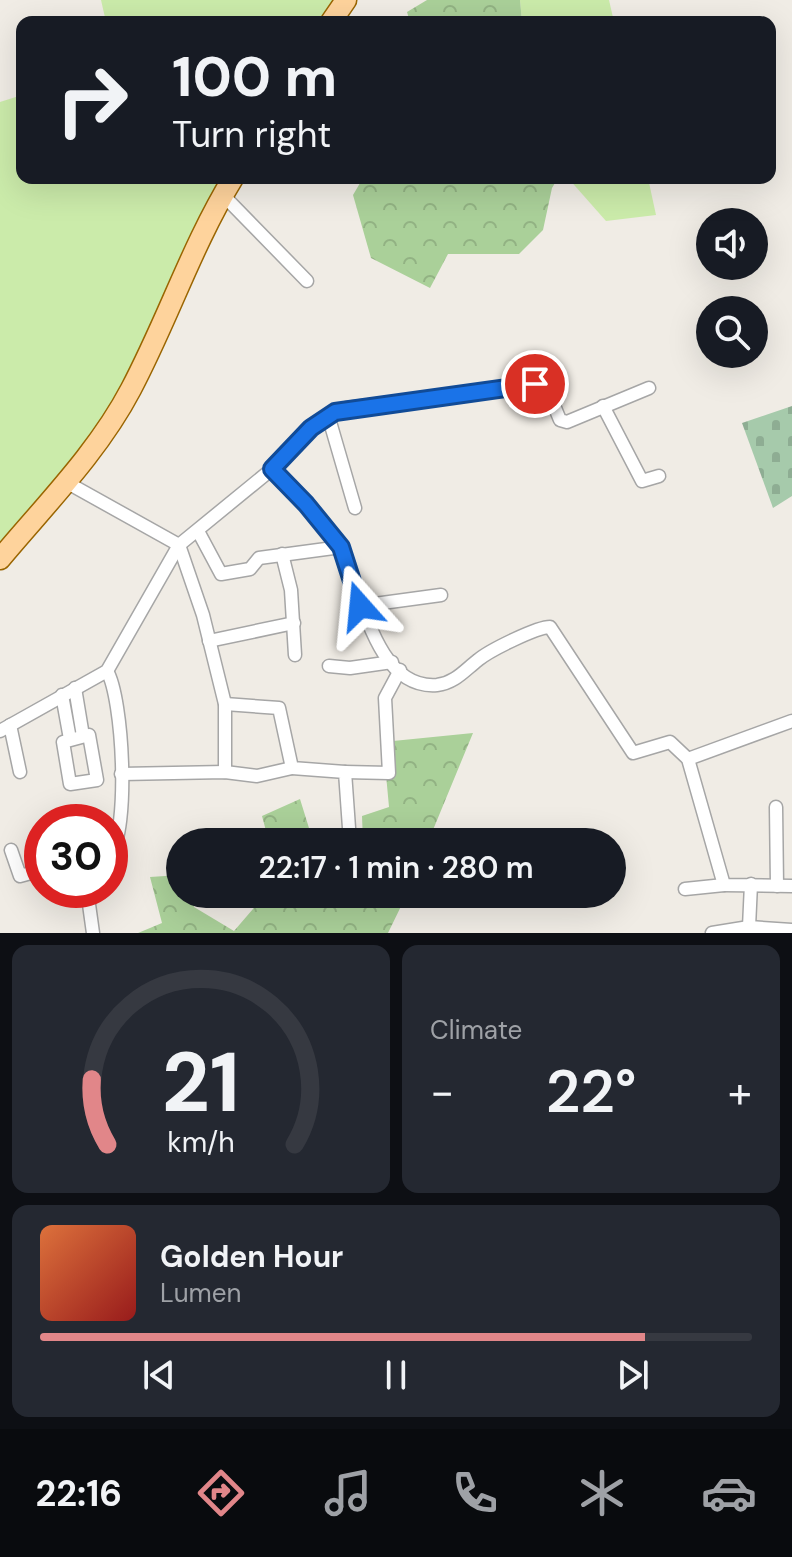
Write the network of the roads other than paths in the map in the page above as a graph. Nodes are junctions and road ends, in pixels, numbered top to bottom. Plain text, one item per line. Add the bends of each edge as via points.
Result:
1 (228, 186) edge
2 (307, 281) dead end
3 (649, 388) dead end
4 (603, 406) junction
5 (328, 415) junction
6 (272, 469) junction
7 (659, 476) dead end
8 (66, 482) junction
9 (355, 508) dead end
10 (198, 531) junction
11 (179, 545) junction
12 (341, 547) junction
13 (282, 554) junction
14 (0, 559) edge
15 (441, 595) dead end
16 (360, 606) junction
17 (294, 623) junction
18 (209, 641) junction
19 (295, 655) dead end
20 (329, 666) dead end
21 (396, 666) junction
22 (107, 671) junction
23 (75, 688) junction
24 (62, 695) junction
25 (225, 704) junction
26 (792, 721) edge
27 (5, 728) edge
28 (688, 759) junction
29 (292, 768) junction
30 (20, 772) dead end
31 (225, 772) junction
32 (345, 772) junction
33 (121, 774) junction
34 (121, 804) edge
35 (776, 807) dead end
36 (349, 828) edge
37 (11, 850) dead end
38 (24, 875) edge
39 (751, 884) junction
40 (724, 885) junction
41 (777, 886) junction
42 (792, 886) edge
43 (685, 889) dead end
44 (90, 908) edge
45 (749, 927) junction
46 (792, 930) edge
47 (93, 933) edge
48 (712, 933) edge

1 - 2 street
1 - 8 main road via 131,388
3 - 4 street
4 - 5 street via 563,422 540,384 347,408
4 - 7 street via 642,481
5 - 6 street
5 - 9 street
6 - 10 street
6 - 12 street
8 - 11 street
8 - 14 main road
10 - 11 street
10 - 13 street via 221,574 249,570 256,559
11 - 18 street
11 - 22 street
12 - 13 street
12 - 16 street
13 - 17 street
15 - 16 street
16 - 21 street
17 - 18 street
17 - 19 street
18 - 25 street
20 - 21 street
21 - 28 street via 417,682 442,684 480,658 548,626 633,753 670,742
21 - 32 street via 385,698 389,773
22 - 23 street
22 - 33 street via 117,696
23 - 24 street
23 - 24 street via 76,738
24 - 27 street
25 - 29 street via 279,708
25 - 31 street
26 - 28 street
27 - 30 street
28 - 40 street
29 - 31 street via 257,776
29 - 32 street
31 - 33 street
32 - 36 street
33 - 34 street
35 - 41 street
37 - 38 street via 20,876
39 - 40 street
39 - 41 street
39 - 45 street
40 - 43 street
41 - 42 street
44 - 47 street
45 - 46 street
45 - 48 street

